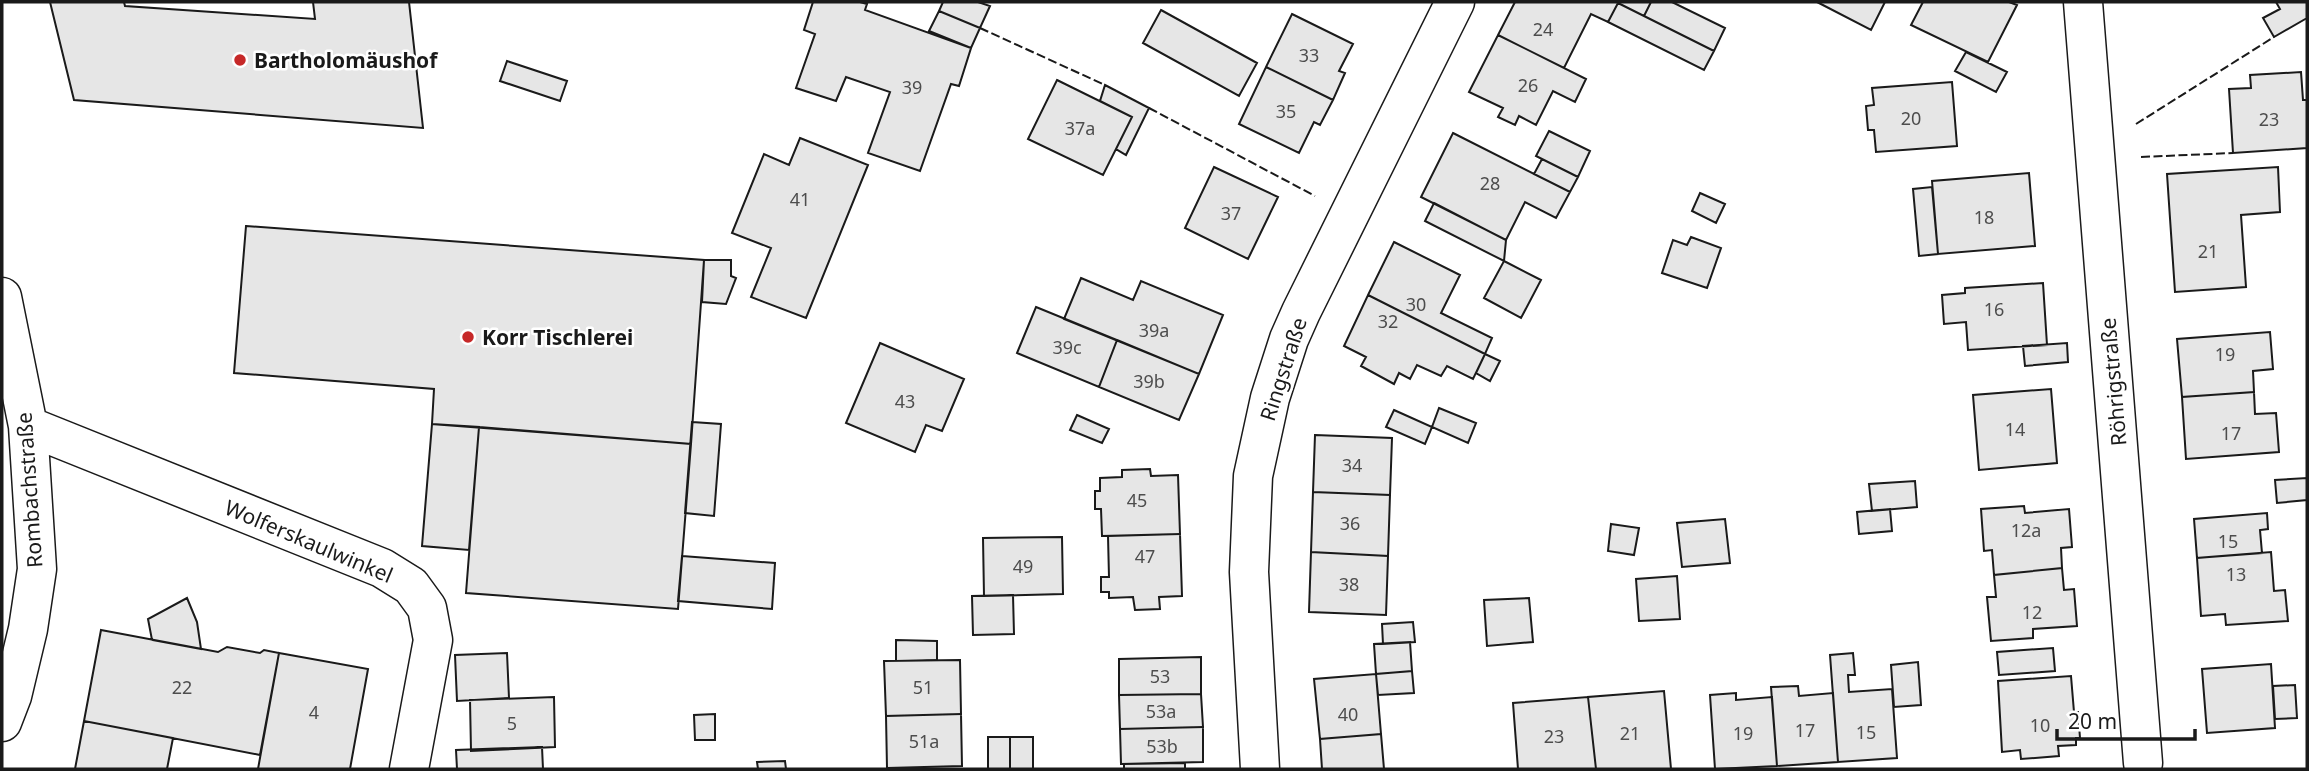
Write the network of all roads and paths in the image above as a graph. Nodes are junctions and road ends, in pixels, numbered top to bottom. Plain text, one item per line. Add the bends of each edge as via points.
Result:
1 (1455, 2) edge
2 (2083, 2) edge
3 (2, 297) edge
4 (28, 426) junction
5 (2, 722) edge
6 (2145, 767) edge
7 (409, 769) edge
8 (1260, 769) edge

1 - 8 street, Ringstraße via 1307,300 1270,398 1253,476 1249,572
2 - 6 street, Röhrigstraße
3 - 4 street, Rombachstraße
4 - 5 street, Rombachstraße via 37,569 28,629
4 - 7 street, Wolferskaulwinkel via 382,568 411,586 427,608 433,640

